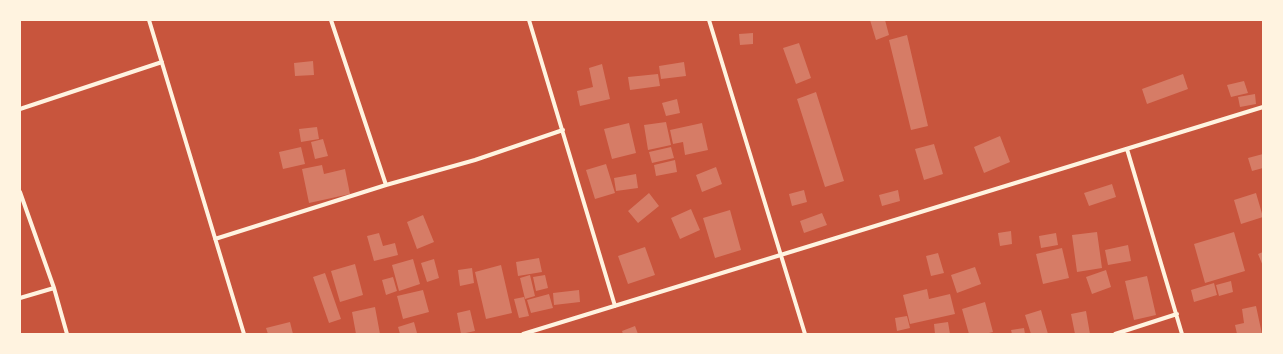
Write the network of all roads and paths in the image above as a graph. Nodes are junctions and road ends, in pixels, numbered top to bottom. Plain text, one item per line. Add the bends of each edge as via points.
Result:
1 (149, 20) edge
2 (332, 20) edge
3 (529, 20) edge
4 (709, 20) edge
5 (162, 62) junction
6 (1263, 107) edge
7 (20, 109) edge
8 (563, 130) junction
9 (1127, 149) junction
10 (386, 186) junction
11 (20, 192) edge
12 (215, 239) junction
13 (781, 255) junction
14 (54, 288) junction
15 (20, 298) edge
16 (615, 306) junction
17 (1177, 314) junction
18 (67, 334) edge
19 (244, 334) edge
20 (523, 334) edge
21 (805, 334) edge
22 (1115, 334) edge
23 (1182, 334) edge

1 - 5 street
2 - 10 street
3 - 8 street
4 - 13 street
5 - 7 street
5 - 12 street
6 - 9 street
8 - 10 street via 475,160
8 - 16 street
9 - 13 street
9 - 17 street
10 - 12 street
11 - 14 street
12 - 19 street
13 - 16 street
13 - 21 street
14 - 15 street
14 - 18 street
16 - 20 street
17 - 22 street
17 - 23 street

